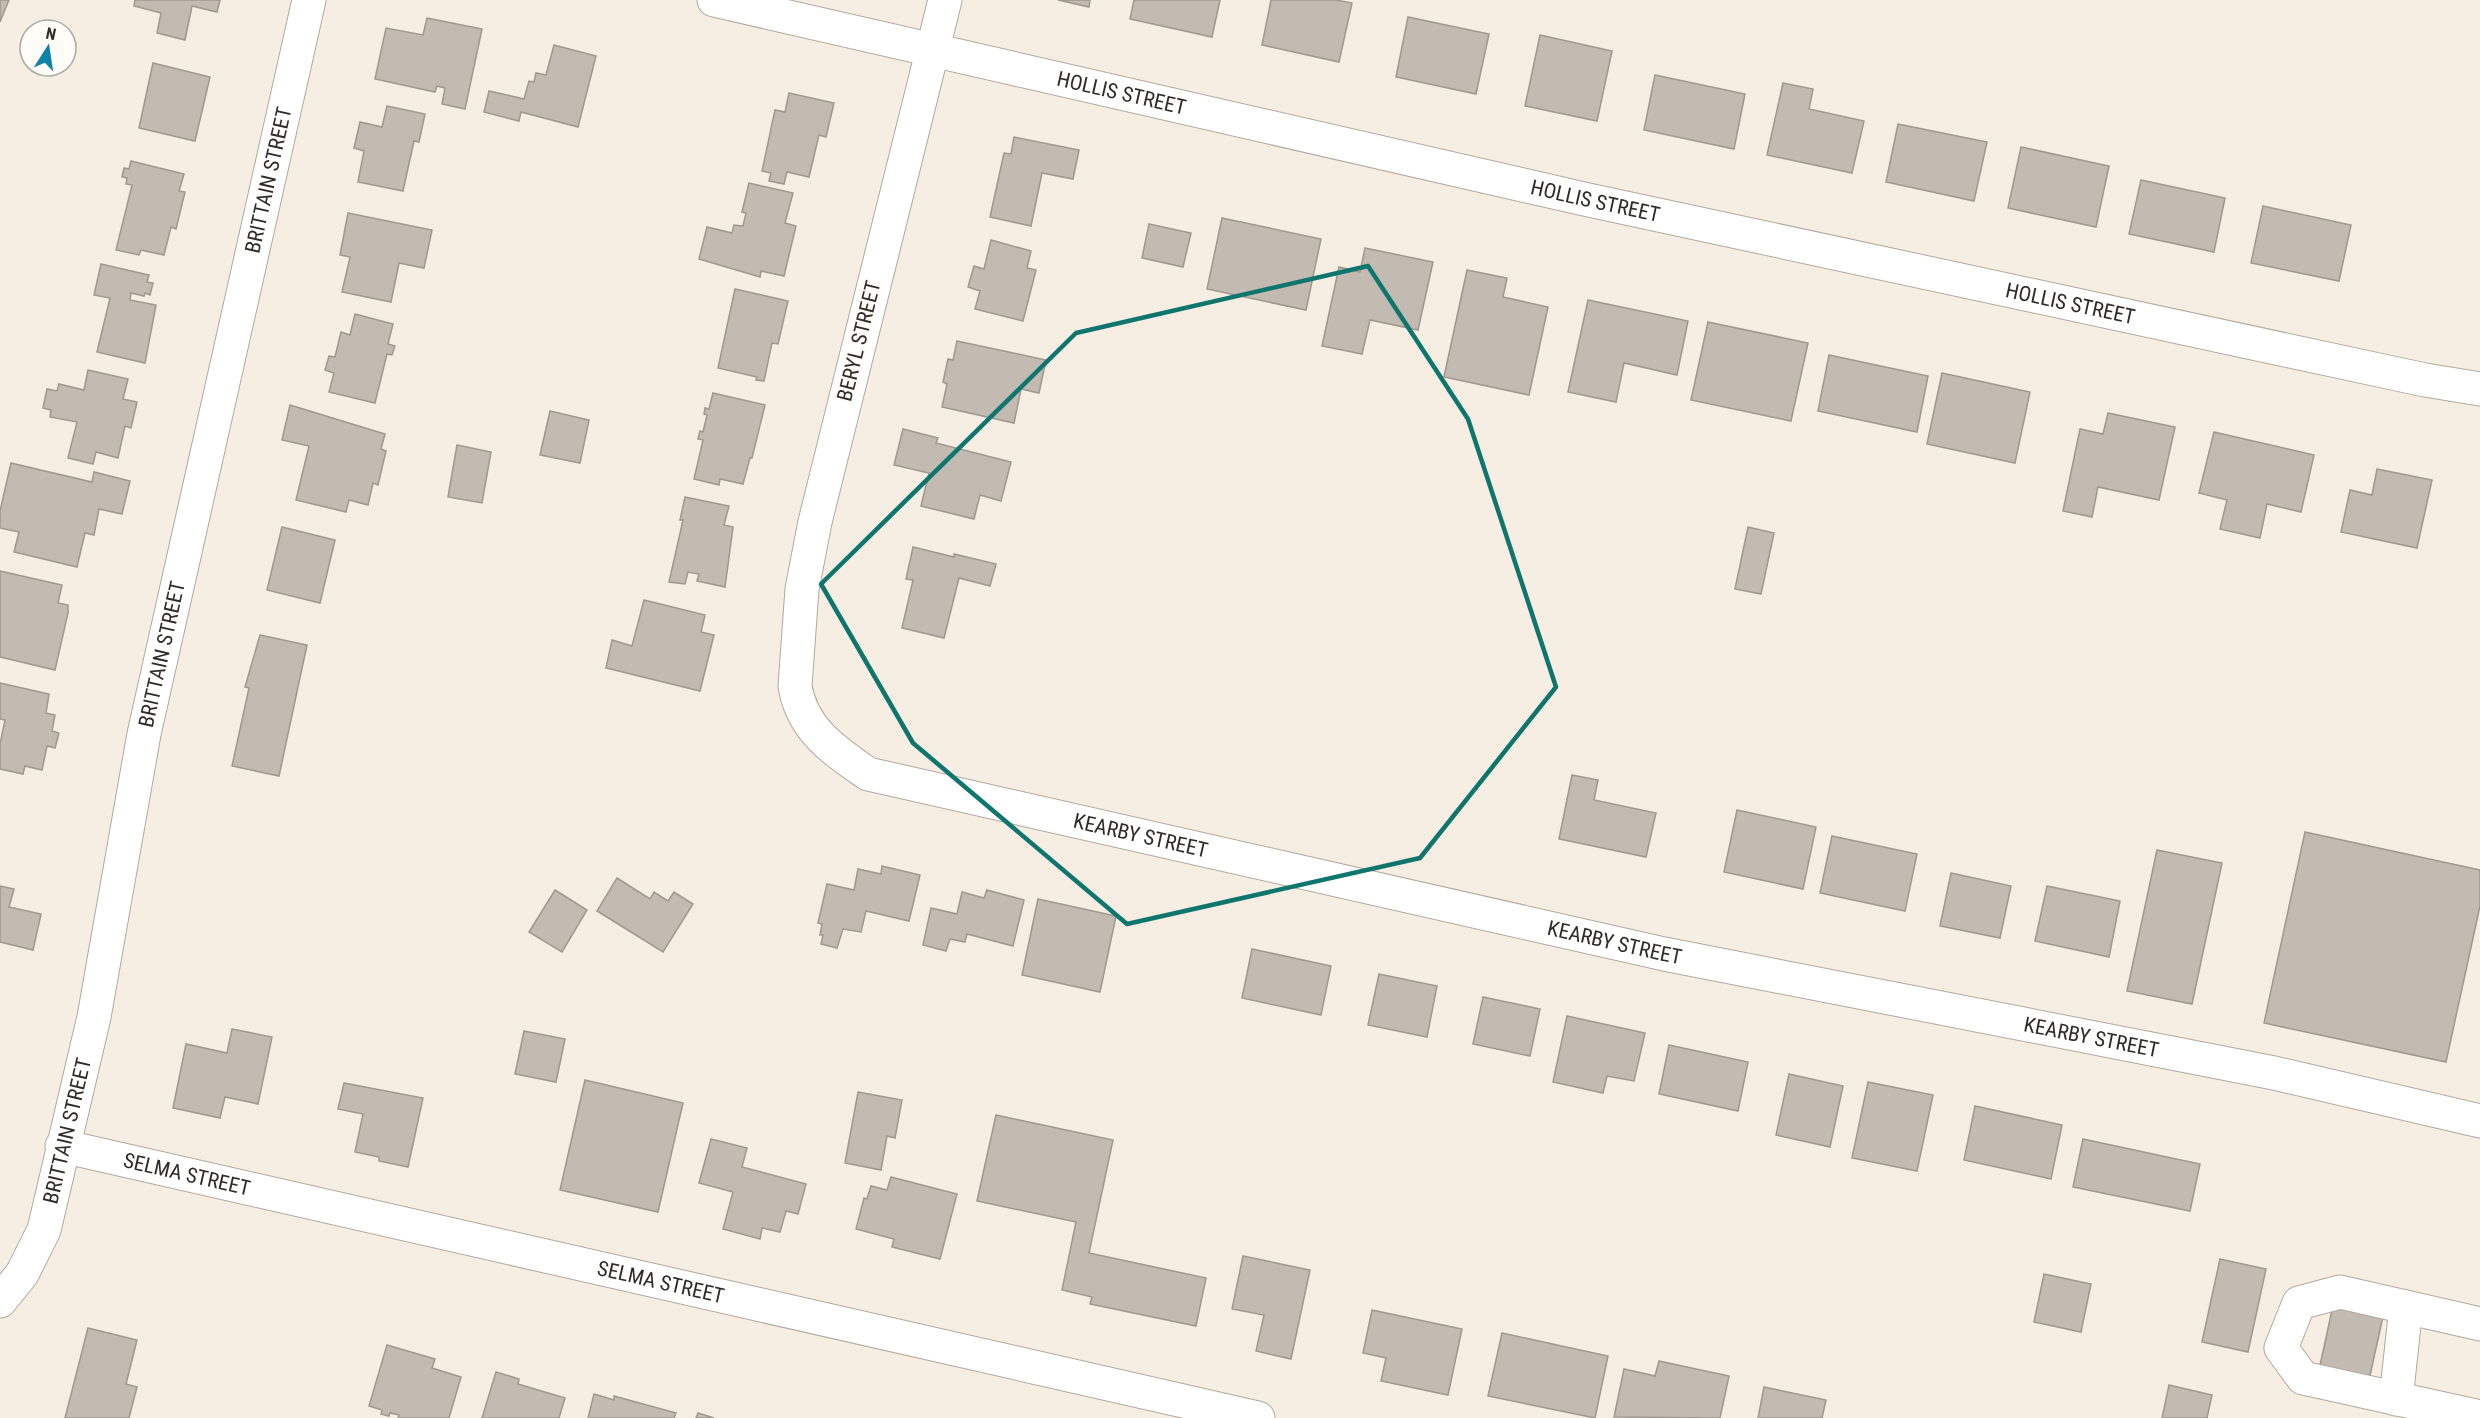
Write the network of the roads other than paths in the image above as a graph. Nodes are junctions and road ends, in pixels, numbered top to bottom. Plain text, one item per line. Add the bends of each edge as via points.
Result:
1 (309, 0) edge
2 (714, 0) edge
3 (945, 0) edge
4 (931, 50) junction
5 (2480, 389) edge
6 (795, 686) joint
7 (2480, 1121) edge
8 (62, 1146) junction
9 (0, 1301) edge
10 (2406, 1307) junction
11 (2480, 1324) edge
12 (2396, 1399) junction
13 (2480, 1417) edge
14 (1258, 1418) edge

1 - 8 street, BRITTAIN STREET via 144,734 94,1017
2 - 4 street, HOLLIS STREET
3 - 4 street, BERYL STREET
4 - 5 street, HOLLIS STREET via 1584,199
4 - 6 street, BERYL STREET via 815,522 802,589
6 - 7 street, KEARBY STREET via 798,702 824,742 868,774 1664,954 2274,1073
8 - 9 street, BRITTAIN STREET via 45,1230 22,1274
8 - 14 street, SELMA STREET
10 - 11 street
10 - 12 street
10 - 12 street via 2340,1292 2299,1303 2281,1348 2303,1378
12 - 13 street

